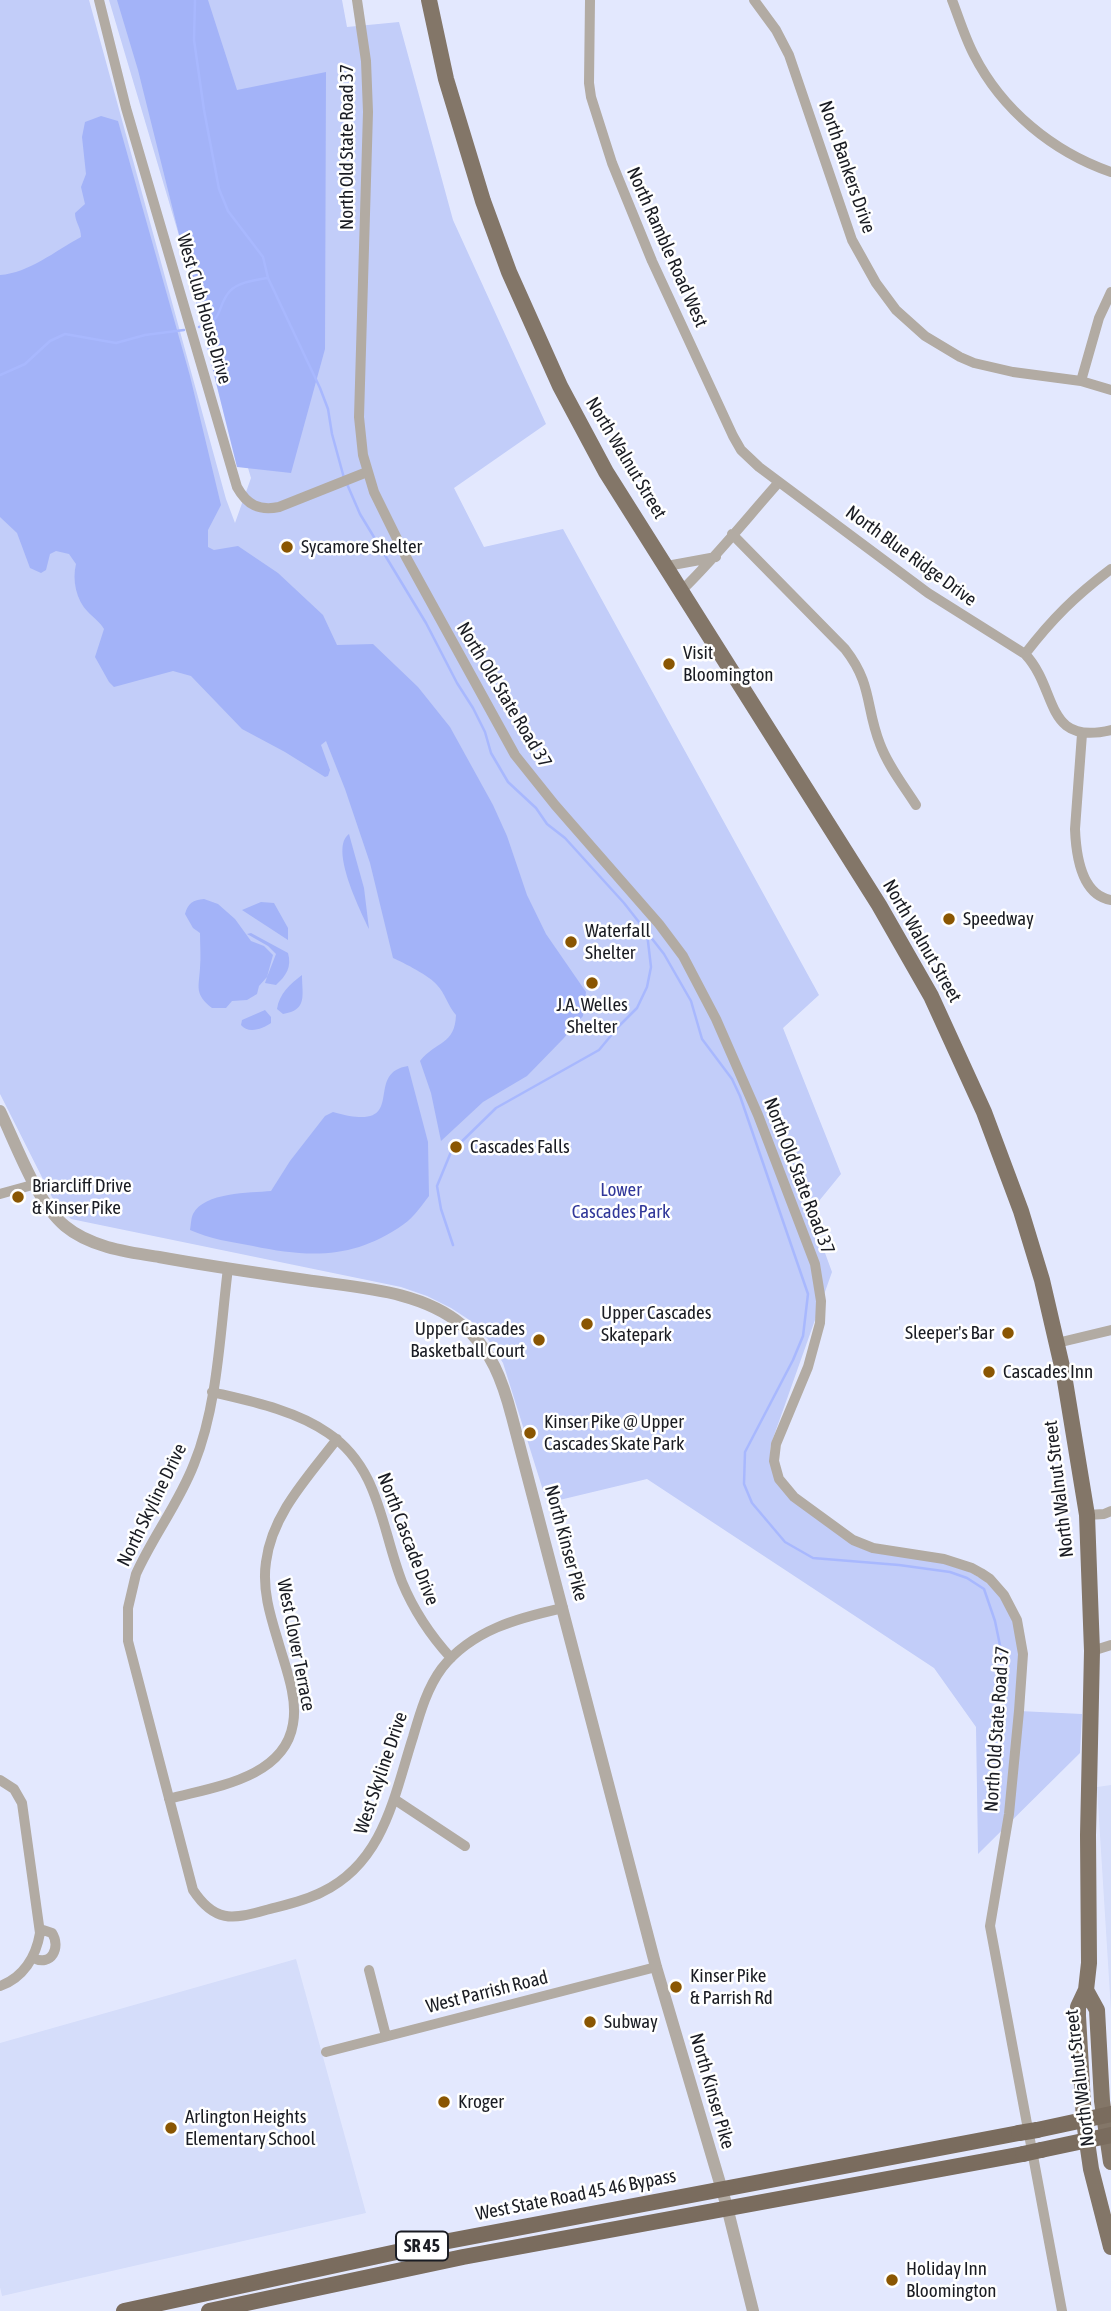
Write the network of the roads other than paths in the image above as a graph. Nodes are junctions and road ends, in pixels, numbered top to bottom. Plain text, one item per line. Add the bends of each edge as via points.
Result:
1 (99, 0) edge
2 (357, 0) edge
3 (429, 0) edge
4 (590, 0) edge
5 (754, 0) edge
6 (952, 0) edge
7 (1111, 172) edge
8 (1111, 292) edge
9 (1081, 381) junction
10 (1111, 390) edge
11 (367, 472) junction
12 (779, 482) junction
13 (732, 534) junction
14 (716, 556) junction
15 (667, 566) junction
16 (1111, 569) edge
17 (682, 590) junction
18 (1025, 654) junction
19 (1111, 730) edge
20 (1082, 734) junction
21 (916, 805) dead end
22 (1111, 900) edge
23 (0, 1111) edge
24 (36, 1184) junction
25 (0, 1194) edge
26 (228, 1268) junction
27 (1111, 1329) edge
28 (1057, 1343) junction
29 (212, 1392) junction
30 (337, 1439) junction
31 (1111, 1511) edge
32 (1087, 1515) junction
33 (563, 1608) junction
34 (1111, 1645) edge
35 (1092, 1651) junction
36 (451, 1658) junction
37 (0, 1780) edge
38 (169, 1798) junction
39 (394, 1799) junction
40 (465, 1846) dead end
41 (211, 1911) joint
42 (40, 1929) junction
43 (33, 1958) junction
44 (656, 1967) junction
45 (369, 1970) dead end
46 (0, 1986) edge
47 (1086, 1990) junction
48 (386, 2036) junction
49 (326, 2052) dead end
50 (1107, 2115) edge
51 (1084, 2121) junction
52 (1109, 2135) edge
53 (1087, 2141) junction
54 (1111, 2162) edge
55 (721, 2189) junction
56 (727, 2207) junction
57 (1111, 2247) edge
58 (210, 2291) junction
59 (124, 2311) edge
60 (194, 2311) edge
61 (209, 2311) edge
62 (753, 2311) edge
63 (1062, 2311) edge

1 - 11 street, West Club House Drive via 237,487 246,501 265,510
2 - 11 street, North Old State Road 37 via 368,112 359,390 360,439
3 - 15 main road, North Walnut Street via 462,136 527,315 582,428
4 - 12 street, North Ramble Road West via 591,97 621,188 733,436 749,458
5 - 9 street, North Bankers Drive via 789,55 852,240 896,310 925,336 974,363
6 - 7 street via 976,60 1011,107 1067,152
8 - 9 street
9 - 10 street, North Bankers Drive
11 - 63 street, North Old State Road 37 via 405,557 515,755 683,956 758,1115 815,1264 821,1301 808,1367 776,1444 779,1479 804,1505 853,1540 972,1567 1004,1595 1017,1620 1023,1654 1019,1711 1009,1814 990,1926
12 - 13 street
12 - 18 street, North Blue Ridge Drive via 930,594
13 - 14 street
13 - 21 street via 856,663 881,746
14 - 15 street
14 - 17 street
15 - 17 main road, North Walnut Street
16 - 18 street via 1055,616
17 - 28 main road, North Walnut Street via 931,996 1001,1156 1042,1280
18 - 20 street via 1062,721
19 - 20 street
20 - 22 street via 1076,845 1088,884 1095,894
23 - 24 street, North Kinser Pike
24 - 25 street
24 - 26 street, North Kinser Pike via 54,1215 87,1240 133,1253
26 - 29 street, North Skyline Drive
26 - 33 street, North Kinser Pike via 419,1300 447,1314 474,1336 503,1385
27 - 28 street
28 - 32 main road, North Walnut Street
29 - 30 street, North Cascade Drive via 296,1417
29 - 38 street, North Skyline Drive via 194,1464 144,1557 131,1589 126,1623 130,1654
30 - 36 street, North Cascade Drive via 359,1461 369,1481 413,1608
30 - 38 street, West Clover Terrace via 284,1511 265,1564 267,1602 292,1698 293,1723 286,1744 271,1762 251,1774
31 - 32 street
32 - 35 main road, North Walnut Street
33 - 36 street, West Skyline Drive via 494,1628
33 - 44 street, North Kinser Pike
34 - 35 street
35 - 47 main road, North Walnut Street
36 - 39 street, West Skyline Drive via 426,1696
37 - 42 street via 14,1789 22,1803
38 - 41 street, North Skyline Drive via 193,1890
39 - 40 street
39 - 41 street, West Skyline Drive via 370,1852 350,1875 330,1888 243,1916
42 - 43 street
42 - 43 street via 52,1933 52,1957 46,1961
43 - 46 street via 19,1975
44 - 48 street, West Parrish Road
44 - 55 street, North Kinser Pike
45 - 48 street
47 - 50 main road, North Walnut Street via 1097,2011
47 - 51 main road, North Walnut Street via 1078,2016
48 - 49 street, West Parrish Road
50 - 51 highway, SR 45
50 - 52 main road, North Walnut Street
51 - 53 main road, North Walnut Street
51 - 55 highway, West State Road 45 46 Bypass / SR 45, bridge
52 - 53 highway, West State Road 45 46 Bypass / SR 45
52 - 54 main road, North Walnut Street
53 - 56 highway, West State Road 45 46 Bypass / SR 45, bridge
53 - 57 main road, North Walnut Street
55 - 56 street, North Kinser Pike
55 - 58 highway, West State Road 45 46 Bypass / SR 45
56 - 61 highway, West State Road 45 46 Bypass / SR 45
56 - 62 street, North Kinser Pike
58 - 59 highway, West State Road 45 46 Bypass / SR 45
58 - 60 highway

